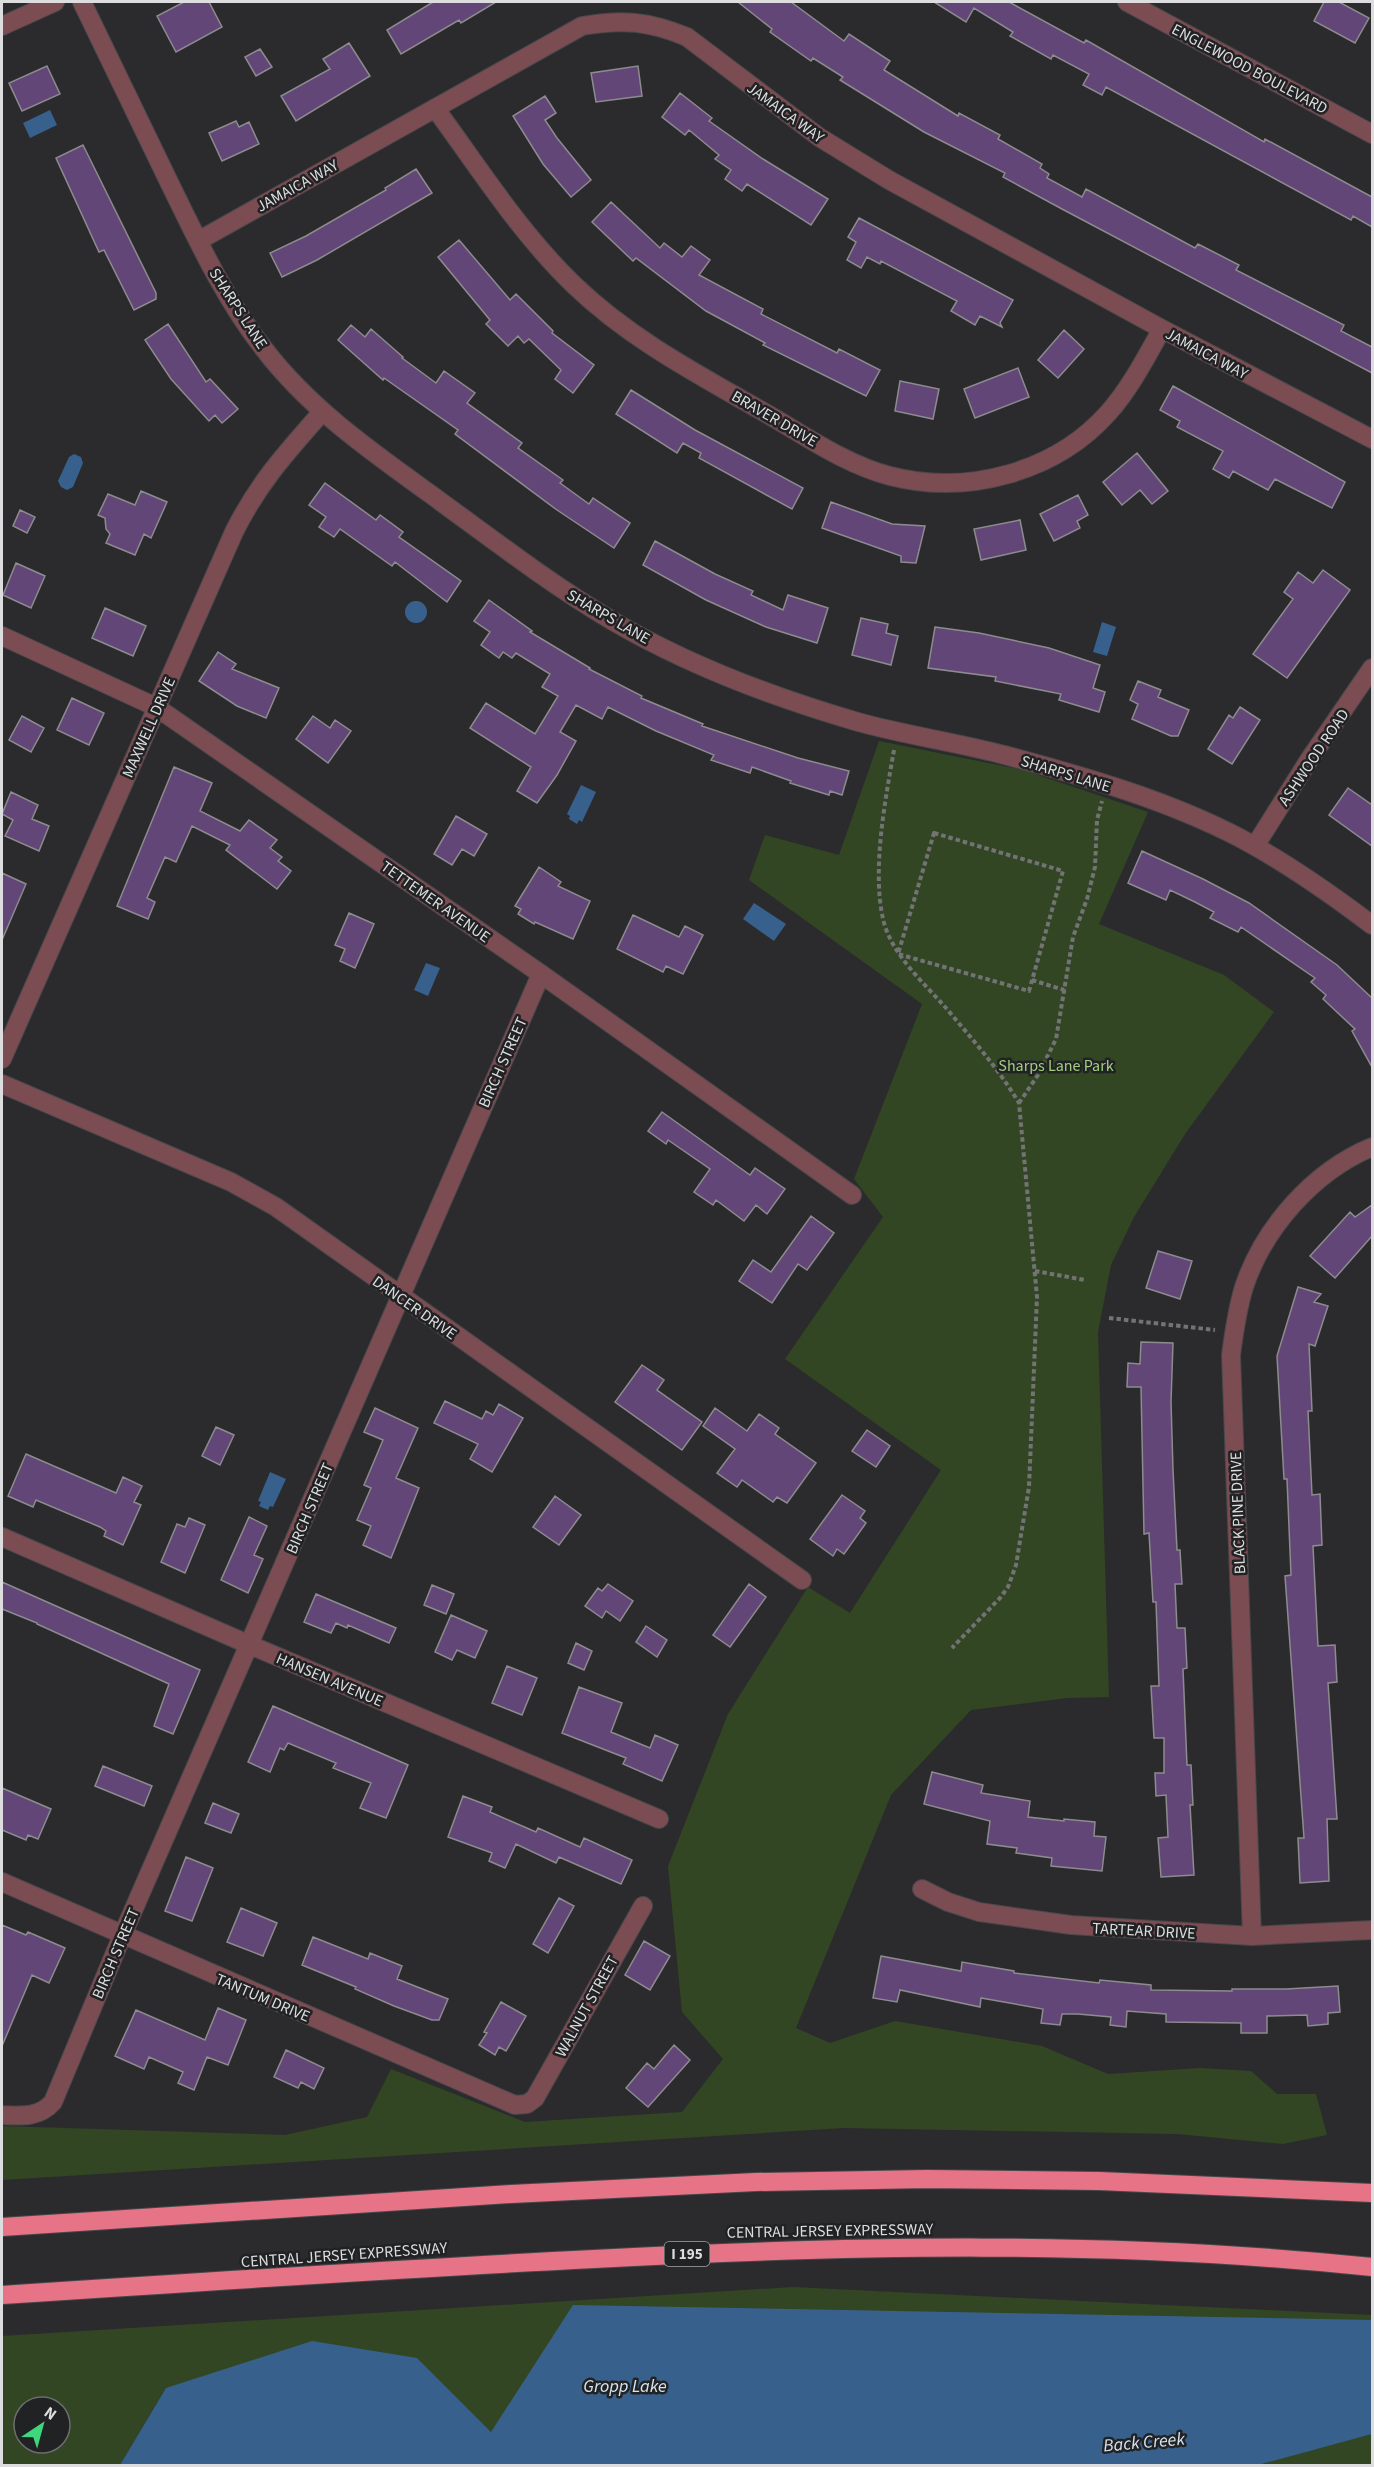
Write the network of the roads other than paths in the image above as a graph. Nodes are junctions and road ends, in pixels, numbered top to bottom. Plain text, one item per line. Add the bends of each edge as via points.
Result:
1 (56, 2) edge
2 (82, 2) edge
3 (1127, 2) edge
4 (2, 26) edge
5 (435, 108) junction
6 (1372, 134) edge
7 (198, 241) junction
8 (1162, 329) junction
9 (322, 412) junction
10 (1372, 439) edge
11 (2, 636) edge
12 (1372, 668) edge
13 (156, 706) junction
14 (1255, 846) junction
15 (1372, 926) edge
16 (541, 974) junction
17 (2, 1059) edge
18 (2, 1084) edge
19 (1372, 1147) edge
20 (852, 1195) dead end
21 (400, 1296) junction
22 (2, 1537) edge
23 (802, 1580) dead end
24 (250, 1645) junction
25 (659, 1818) dead end
26 (2, 1882) edge
27 (922, 1889) dead end
28 (643, 1906) dead end
29 (1372, 1930) edge
30 (123, 1936) junction
31 (1252, 1936) junction
32 (527, 2104) joint
33 (2, 2115) edge
34 (1372, 2193) edge
35 (2, 2227) edge
36 (1372, 2267) edge
37 (2, 2295) edge

1 - 4 street
2 - 7 street, SHARPS LANE
3 - 6 street, ENGLEWOOD BOULEVARD
5 - 7 street, JAMAICA WAY
5 - 8 street, JAMAICA WAY via 582,26 634,21 664,28 710,53 766,99 839,150
5 - 8 street, BRAVER DRIVE via 535,243 610,316 656,350 838,454 889,476 919,482 968,482 1024,470 1055,455 1109,413 1130,386
7 - 9 street, SHARPS LANE via 231,302 263,349
8 - 10 street, JAMAICA WAY
9 - 13 street, MAXWELL DRIVE via 270,470 249,502
9 - 14 street, SHARPS LANE via 554,584 674,654 804,706 1105,784 1184,812
11 - 13 street, TETTEMER AVENUE
12 - 14 street, ASHWOOD ROAD
13 - 16 street, TETTEMER AVENUE
13 - 17 street, MAXWELL DRIVE
14 - 15 street, SHARPS LANE
16 - 20 street, TETTEMER AVENUE
16 - 21 street, BIRCH STREET
18 - 21 street, DANCER DRIVE via 231,1182 276,1207
19 - 31 street, BLACK PINE DRIVE via 1330,1171 1279,1221 1245,1285 1233,1334
21 - 23 street, DANCER DRIVE
21 - 24 street, BIRCH STREET
22 - 24 street, HANSEN AVENUE
24 - 25 street, HANSEN AVENUE
24 - 30 street, BIRCH STREET
26 - 30 street, TANTUM DRIVE
27 - 31 street, TARTEAR DRIVE via 979,1912 1071,1925
28 - 32 street, WALNUT STREET via 535,2098
29 - 31 street, TARTEAR DRIVE
30 - 32 street, TANTUM DRIVE via 489,2095 515,2105
30 - 33 street, BIRCH STREET via 53,2102 45,2111 28,2116
34 - 35 highway via 1099,2181 767,2182
36 - 37 highway, CENTRAL JERSEY EXPRESSWAY / I 195 via 1181,2253 1012,2247 843,2248 514,2263

